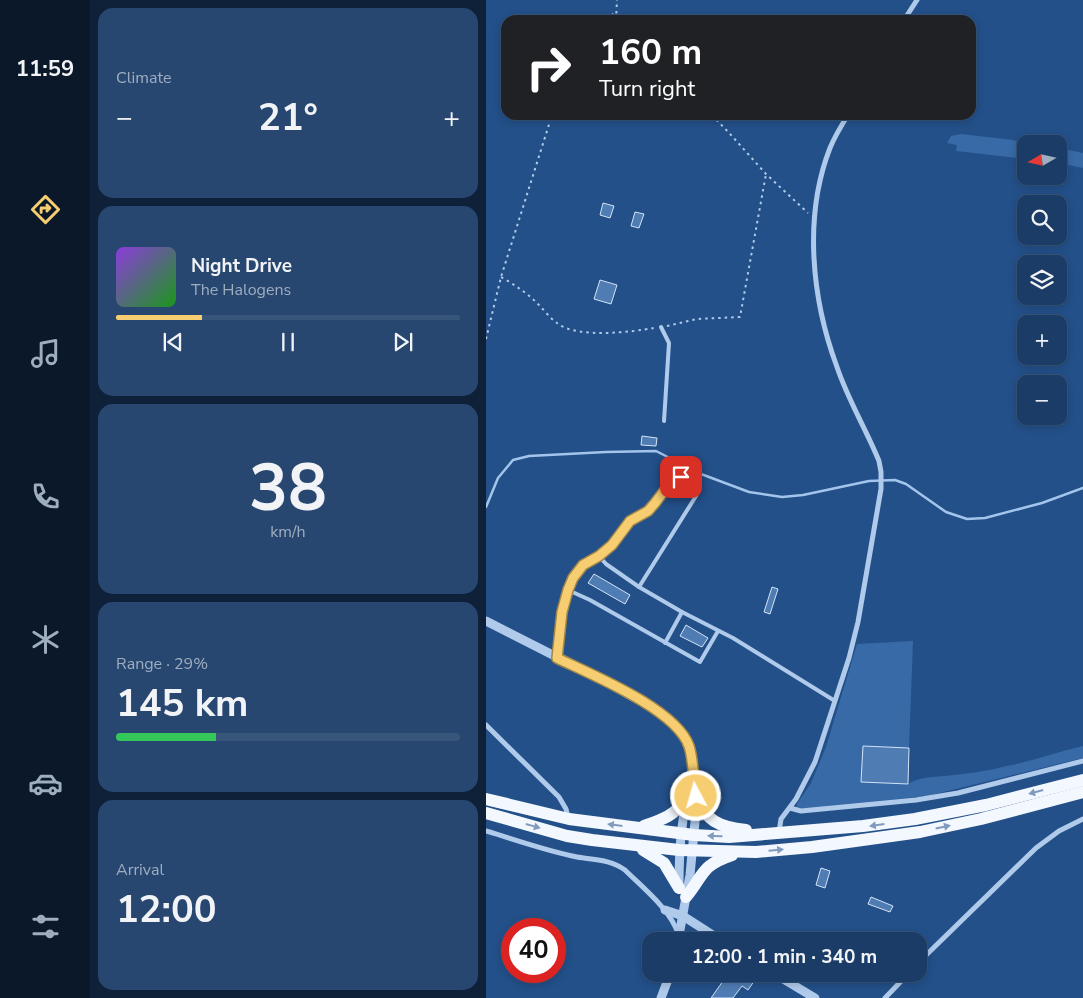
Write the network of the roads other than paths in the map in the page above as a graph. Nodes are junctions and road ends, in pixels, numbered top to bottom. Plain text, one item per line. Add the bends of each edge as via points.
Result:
1 (917, 0) edge
2 (907, 15) edge
3 (845, 120) edge
4 (661, 327) road end
5 (664, 421) dead end
6 (599, 556) junction
7 (639, 587) junction
8 (568, 590) junction
9 (682, 612) junction
10 (486, 621) edge
11 (718, 631) junction
12 (665, 643) junction
13 (557, 658) junction
14 (835, 701) junction
15 (486, 726) edge
16 (1083, 761) edge
17 (1083, 780) edge
18 (1083, 792) edge
19 (691, 797) junction
20 (486, 799) edge
21 (790, 808) junction
22 (486, 813) edge
23 (1083, 819) edge
24 (569, 820) junction
25 (639, 828) junction
26 (486, 831) edge
27 (776, 834) junction
28 (688, 835) junction
29 (636, 846) junction
30 (679, 850) junction
31 (693, 851) junction
32 (740, 852) junction
33 (683, 897) junction
34 (665, 910) junction
35 (683, 916) junction
36 (677, 932) edge
37 (680, 932) edge
38 (708, 932) edge
39 (927, 954) edge
40 (667, 982) edge
41 (788, 982) edge
42 (900, 982) edge
43 (661, 998) edge
44 (815, 998) edge
45 (885, 998) edge

1 - 2 street
3 - 14 street via 832,143 818,191 816,276 822,322 841,379 875,452 881,472 881,489 858,622
4 - 5 lane via 669,343
6 - 7 lane
6 - 7 lane via 630,521 648,511 667,487 681,477 689,478 698,488 696,496
6 - 8 lane via 583,565
7 - 9 lane
8 - 12 lane
8 - 13 lane
9 - 11 lane
9 - 12 lane
10 - 13 street
11 - 12 lane via 700,662
11 - 14 lane
13 - 19 street via 651,707 676,726 689,746 693,778
14 - 21 street via 815,762
15 - 24 street via 559,797
16 - 21 street via 916,800 801,811
17 -> 27 main road via 915,819
32 -> 18 main road via 812,847 912,833
19 - 25 main road via 659,822
19 - 27 main road via 716,823
19 - 28 street
20 - 24 main road
21 - 27 street via 781,819
22 -> 29 main road via 567,836
23 - 39 street via 1036,848
25 -> 24 main road
25 - 28 main road
26 - 34 street via 577,857 613,862
27 -> 28 main road
28 - 30 street
28 - 31 street
29 - 30 main road
29 - 33 main road via 664,863
30 - 31 main road
30 - 33 street
31 - 32 main road
31 - 33 street
32 - 33 main road via 706,867
33 - 35 street
34 - 35 street
34 - 36 street
35 - 37 street
35 - 38 street
40 - 43 street
41 - 44 street
42 - 45 street

